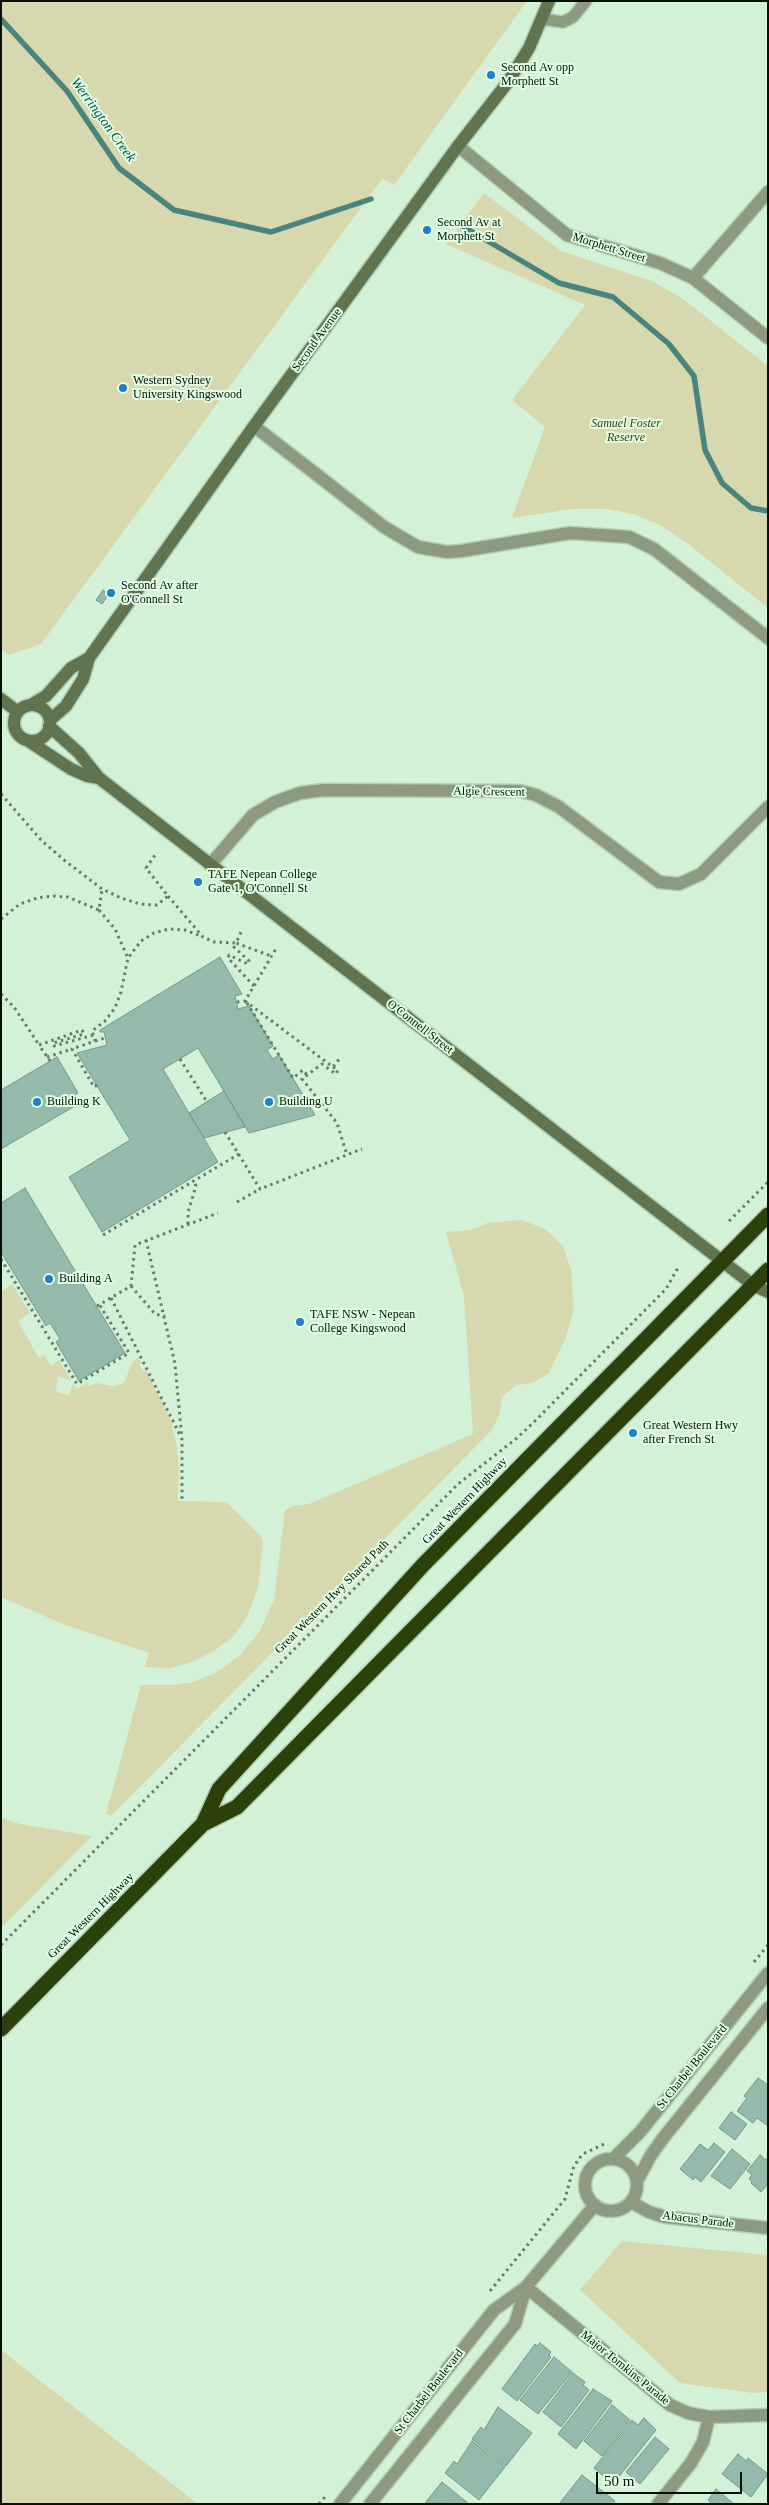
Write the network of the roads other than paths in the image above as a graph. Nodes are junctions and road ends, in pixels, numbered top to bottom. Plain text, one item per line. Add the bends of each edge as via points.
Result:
1 (550, 1) edge
2 (586, 1) edge
3 (542, 19) junction
4 (458, 146) junction
5 (768, 192) edge
6 (693, 278) junction
7 (768, 338) edge
8 (254, 426) junction
9 (768, 638) edge
10 (89, 658) junction
11 (1, 699) edge
12 (31, 705) junction
13 (18, 712) junction
14 (50, 723) junction
15 (27, 740) junction
16 (99, 778) junction
17 (768, 807) edge
18 (210, 865) junction
19 (768, 1215) edge
20 (722, 1261) junction
21 (768, 1270) edge
22 (747, 1280) junction
23 (768, 1292) edge
24 (203, 1824) junction
25 (768, 1973) edge
26 (768, 2008) edge
27 (1, 2029) edge
28 (613, 2159) junction
29 (637, 2181) junction
30 (631, 2202) junction
31 (595, 2205) junction
32 (768, 2228) edge
33 (526, 2287) junction
34 (768, 2415) edge
35 (709, 2417) junction
36 (340, 2504) edge
37 (370, 2504) edge
38 (658, 2504) edge

1 - 3 street, Second Avenue
2 - 3 lane via 573,18 563,22
3 - 4 street, Second Avenue via 515,71
4 - 6 street, Morphett Street via 567,234 660,263
4 - 8 street, Second Avenue
5 - 6 street
6 - 7 street, Morphett Street
8 - 9 street via 384,527 418,547 446,552 570,533 629,537 654,549
8 - 10 street, Second Avenue
10 - 12 street, Second Avenue via 71,668 46,696
10 - 14 street, Second Avenue via 84,680
11 - 13 street
12 - 13 street
12 - 14 street via 42,708
13 - 15 street via 15,727
14 - 15 street via 41,738
14 - 16 street, O'Connell Street
15 - 16 street, O'Connell Street via 71,769
16 - 18 street, O'Connell Street
17 - 18 street, Algie Crescent via 701,874 679,884 659,882 559,807 536,795 520,792 324,790 300,793 253,815
18 - 20 street, O'Connell Street
19 - 20 highway, Great Western Highway
20 - 22 street, O'Connell Street
20 - 24 highway, Great Western Highway via 423,1565 219,1789
21 - 22 highway, Great Western Highway
22 - 23 street, O'Connell Street
22 - 24 highway, Great Western Highway via 238,1808
24 - 27 highway, Great Western Highway
25 - 28 street, St Charbel Boulevard via 640,2132
26 - 29 street, St Charbel Boulevard via 664,2137
28 - 29 street via 631,2168
28 - 31 street via 597,2163 587,2175 586,2191
29 - 30 street
30 - 31 street via 618,2210
30 - 32 street, Abacus Parade via 649,2212 666,2216
31 - 33 street, St Charbel Boulevard
33 - 35 street, Major Tomkins Parade via 670,2405
33 - 36 street, St Charbel Boulevard via 494,2310
33 - 37 street, St Charbel Boulevard via 515,2324
34 - 35 street, Major Tomkins Parade
35 - 38 street via 703,2442 691,2463

